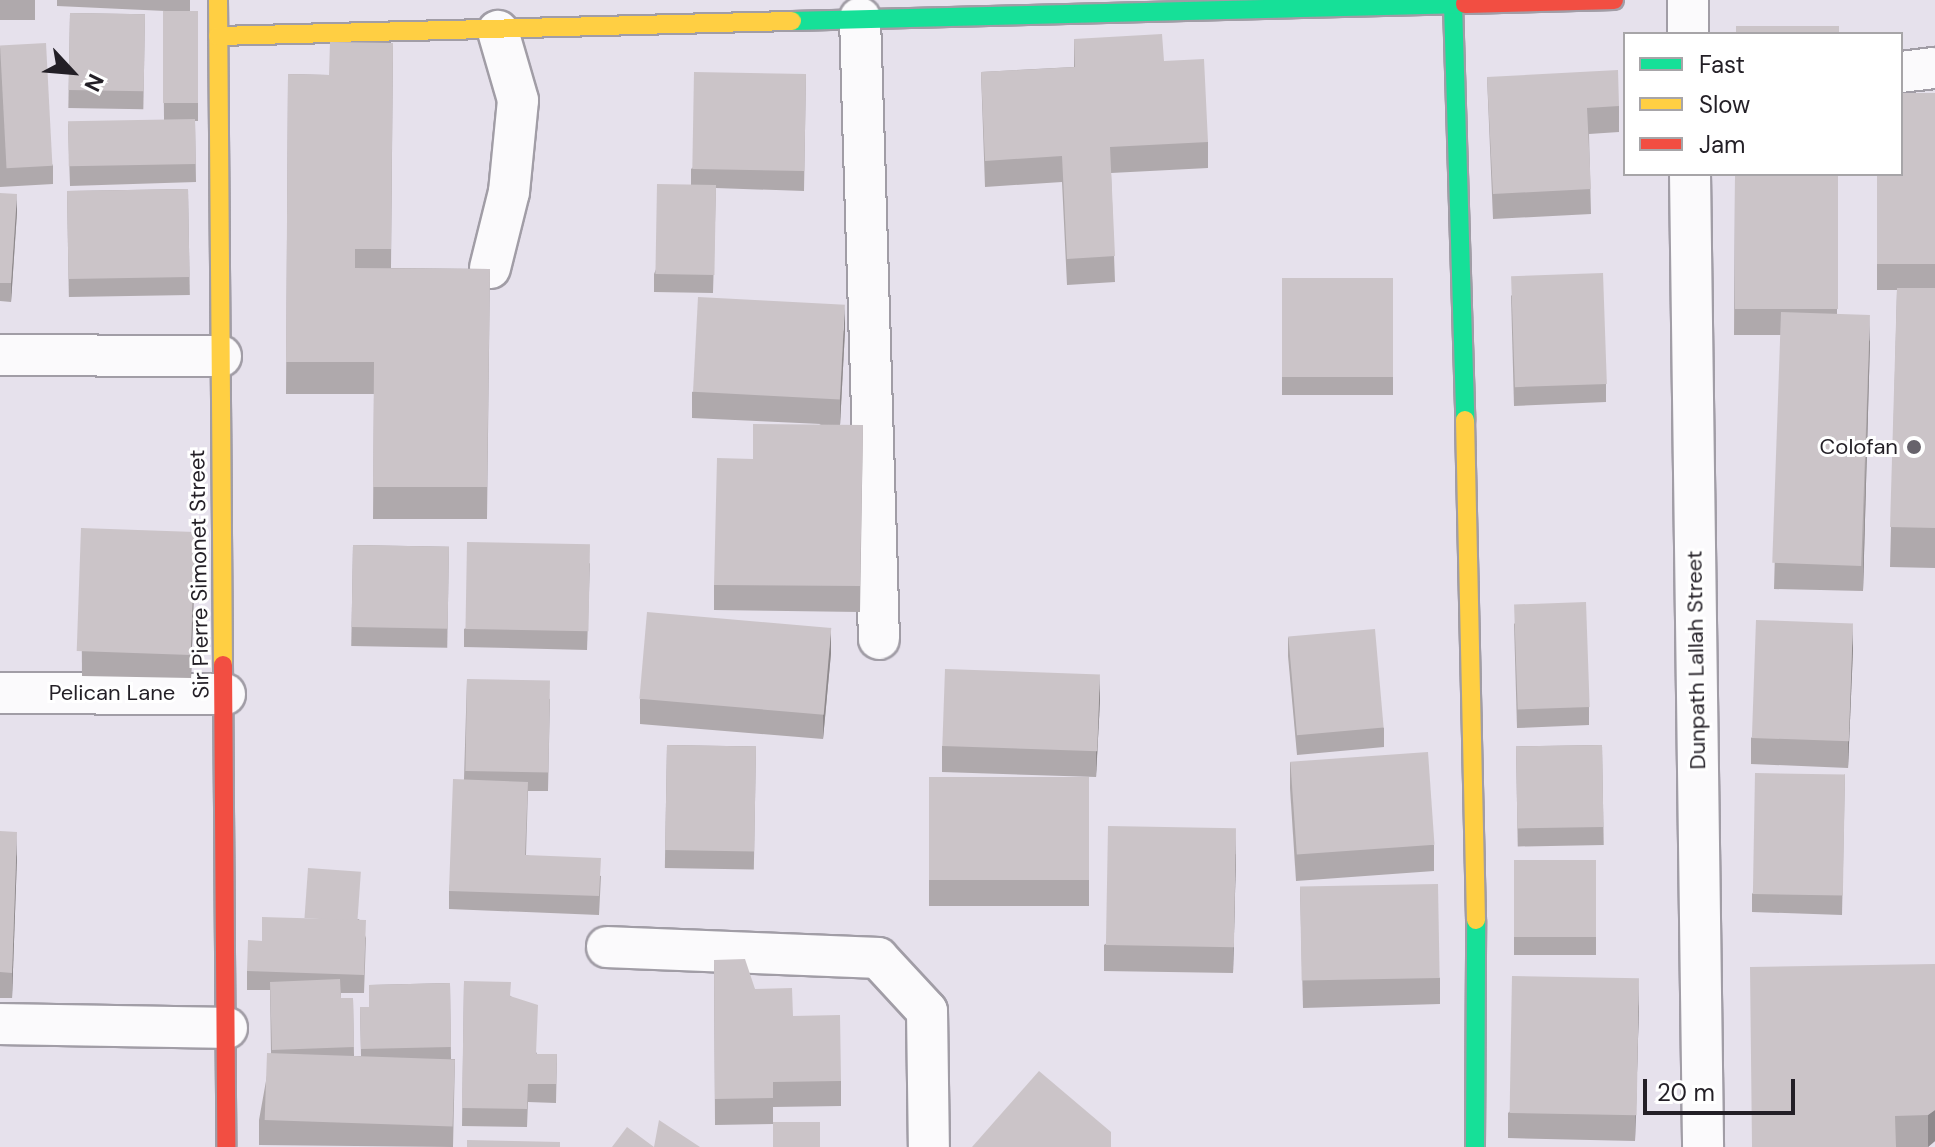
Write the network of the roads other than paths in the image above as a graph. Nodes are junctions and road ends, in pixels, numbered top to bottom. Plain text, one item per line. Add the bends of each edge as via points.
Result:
1 (218, 0) edge
2 (1614, 0) edge
3 (1688, 0) edge
4 (1453, 4) junction
5 (860, 18) junction
6 (498, 31) junction
7 (1688, 32) edge
8 (218, 36) junction
9 (1935, 68) edge
10 (1903, 72) edge
11 (1690, 176) edge
12 (490, 268) edge
13 (0, 355) edge
14 (221, 356) junction
15 (879, 639) dead end
16 (0, 693) edge
17 (225, 694) junction
18 (607, 947) dead end
19 (0, 1024) edge
20 (227, 1028) junction
21 (226, 1147) edge
22 (929, 1147) edge
23 (1475, 1147) edge
24 (1703, 1147) edge

1 - 8 street, Sir Pierre Simonet Street
2 - 4 street
3 - 7 street
4 - 5 street
4 - 23 street via 1477,822
5 - 6 street
5 - 15 street
6 - 8 street
6 - 12 street via 518,100 509,192
8 - 14 street, Sir Pierre Simonet Street
9 - 10 street
11 - 24 street, Dunpath Lallah Street
13 - 14 street
14 - 17 street, Sir Pierre Simonet Street
16 - 17 street, Pelican Lane
17 - 20 street, Sir Pierre Simonet Street
18 - 22 street via 878,958 927,1011
19 - 20 street
20 - 21 street, Sir Pierre Simonet Street

